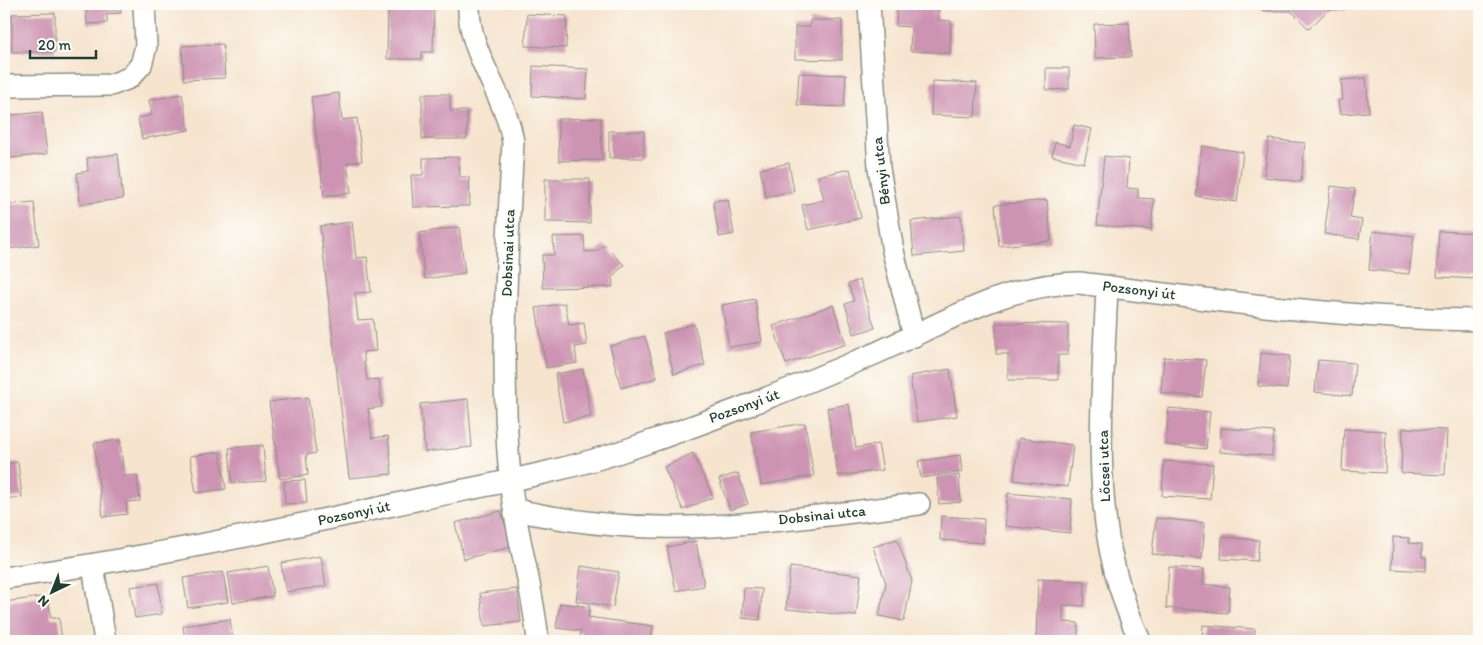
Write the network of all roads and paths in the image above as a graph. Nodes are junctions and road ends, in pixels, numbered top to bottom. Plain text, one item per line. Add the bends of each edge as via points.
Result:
1 (144, 4) edge
2 (469, 4) edge
3 (869, 4) edge
4 (4, 86) edge
5 (1107, 286) junction
6 (1479, 320) edge
7 (914, 336) junction
8 (510, 479) junction
9 (919, 504) dead end
10 (516, 510) junction
11 (93, 566) junction
12 (4, 578) edge
13 (105, 641) edge
14 (538, 641) edge
15 (1140, 641) edge

1 - 4 street via 146,46 141,65 129,78 111,85
2 - 8 street, Dobsinai utca via 471,31 505,108 513,142 505,365
3 - 7 street, Bényi utca via 879,168 893,251
5 - 6 street, Pozsonyi út via 1308,311
5 - 7 street, Pozsonyi út via 1062,282 998,298 965,310
5 - 15 street, Lőcsei utca via 1103,487 1114,569
7 - 8 street, Pozsonyi út via 795,387 630,449
8 - 10 street, Dobsinai utca
8 - 11 street, Pozsonyi út
9 - 10 street, Dobsinai utca via 711,526 644,526 551,518
10 - 14 street, Dobsinai utca via 535,606
11 - 12 street, Pozsonyi út
11 - 13 street

